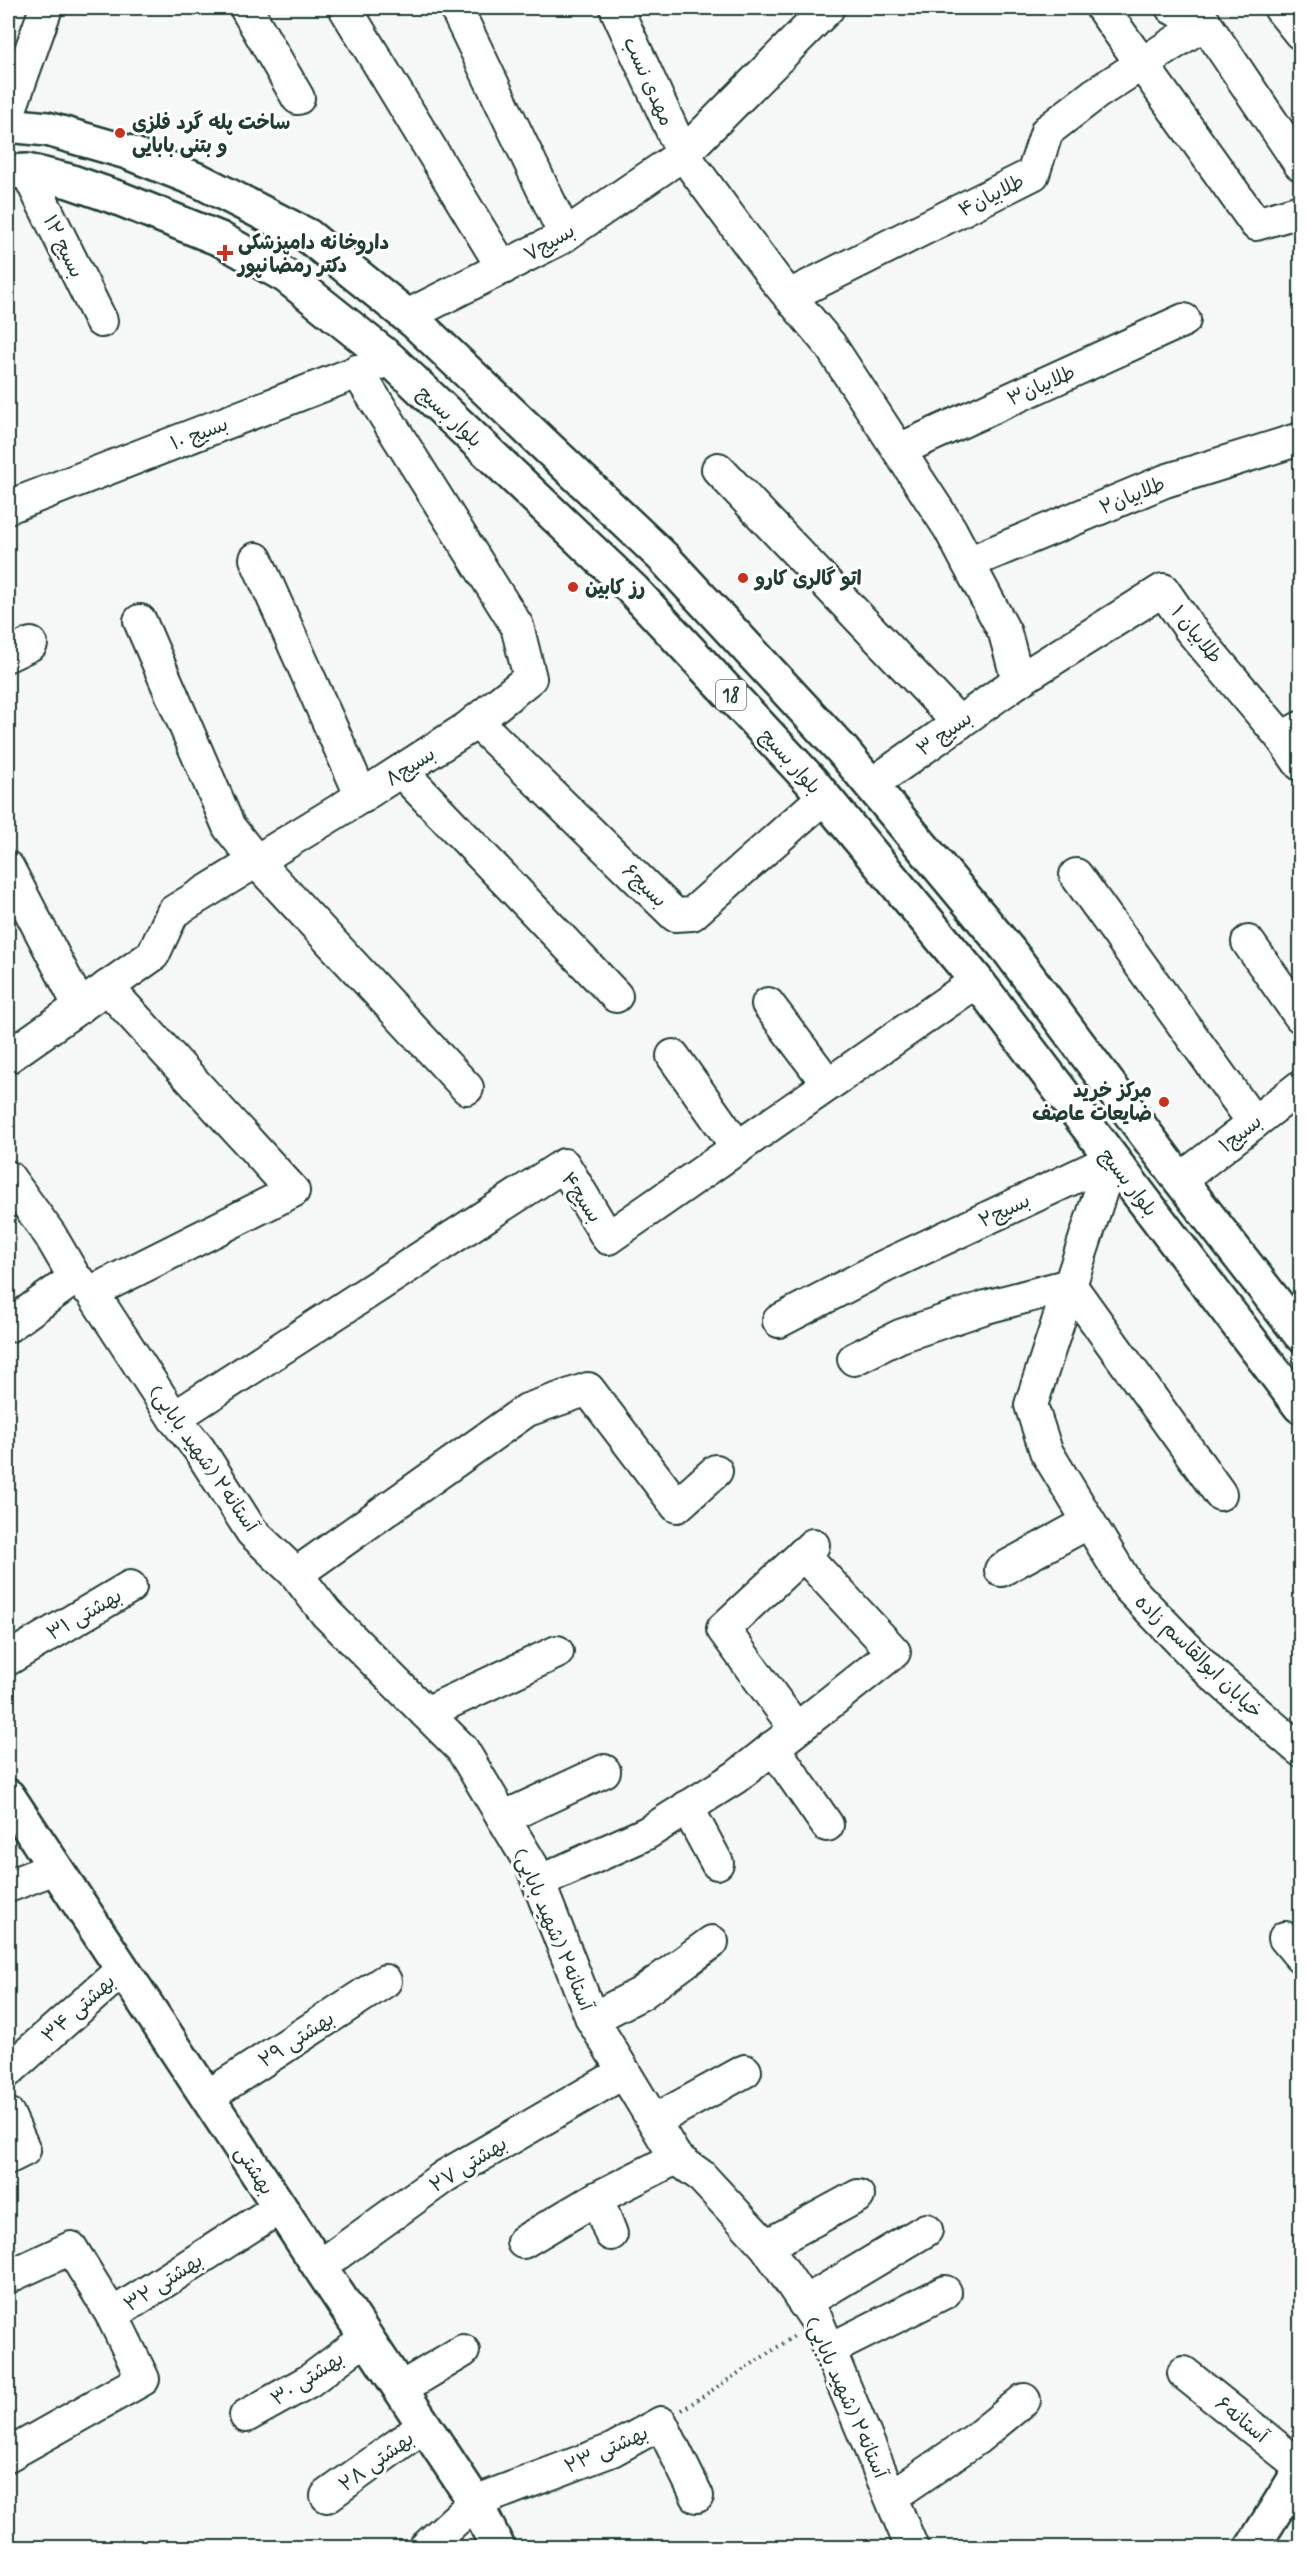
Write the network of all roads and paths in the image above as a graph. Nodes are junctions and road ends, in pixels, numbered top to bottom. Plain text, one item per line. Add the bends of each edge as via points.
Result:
1 (46, 8) edge
2 (246, 8) edge
3 (345, 8) edge
4 (456, 8) edge
5 (616, 8) edge
6 (828, 8) edge
7 (1102, 8) edge
8 (1280, 8) edge
9 (1187, 22) edge
10 (1300, 33) edge
11 (1143, 62) junction
12 (298, 98) dead end
13 (8, 115) edge
14 (8, 125) edge
15 (683, 154) junction
16 (1300, 164) edge
17 (17, 172) edge
18 (1300, 211) edge
19 (565, 235) junction
20 (503, 268) junction
21 (789, 296) junction
22 (407, 316) junction
23 (1184, 320) dead end
24 (101, 321) dead end
25 (390, 359) junction
26 (357, 371) junction
27 (1300, 439) edge
28 (899, 450) junction
29 (718, 469) dead end
30 (8, 507) edge
31 (256, 559) dead end
32 (969, 563) junction
33 (140, 621) dead end
34 (1018, 681) junction
35 (476, 721) junction
36 (959, 723) junction
37 (1291, 733) edge
38 (1300, 764) edge
39 (401, 771) junction
40 (871, 785) junction
41 (362, 797) junction
42 (824, 797) junction
43 (256, 861) junction
44 (8, 868) edge
45 (1076, 875) dead end
46 (1248, 942) dead end
47 (977, 981) junction
48 (107, 987) junction
49 (616, 996) dead end
50 (768, 1004) dead end
51 (80, 1007) junction
52 (1300, 1016) edge
53 (673, 1056) dead end
54 (8, 1057) edge
55 (828, 1084) junction
56 (1300, 1087) edge
57 (467, 1088) dead end
58 (1254, 1123) junction
59 (738, 1148) junction
60 (1111, 1160) junction
61 (8, 1177) edge
62 (1180, 1180) junction
63 (84, 1285) junction
64 (1070, 1285) junction
65 (779, 1321) dead end
66 (8, 1326) edge
67 (1300, 1334) edge
68 (854, 1359) dead end
69 (1300, 1406) edge
70 (174, 1418) junction
71 (716, 1471) dead end
72 (1220, 1494) dead end
73 (1089, 1522) junction
74 (1001, 1570) dead end
75 (296, 1574) junction
76 (130, 1587) dead end
77 (557, 1652) dead end
78 (8, 1659) edge
79 (426, 1713) junction
80 (785, 1738) junction
81 (1300, 1750) edge
82 (604, 1771) dead end
83 (8, 1796) edge
84 (687, 1807) junction
85 (504, 1818) junction
86 (827, 1825) dead end
87 (717, 1863) dead end
88 (55, 1868) junction
89 (539, 1882) junction
90 (8, 1886) edge
91 (712, 1942) dead end
92 (122, 1970) junction
93 (385, 1981) dead end
94 (592, 2019) junction
95 (8, 2071) edge
96 (745, 2071) dead end
97 (624, 2072) junction
98 (207, 2097) junction
99 (8, 2114) edge
100 (654, 2121) junction
101 (8, 2158) edge
102 (676, 2158) junction
103 (858, 2196) dead end
104 (597, 2198) junction
105 (280, 2207) junction
106 (926, 2230) dead end
107 (611, 2234) dead end
108 (523, 2242) dead end
109 (766, 2246) junction
110 (319, 2267) junction
111 (8, 2277) edge
112 (945, 2292) dead end
113 (810, 2312) junction
114 (112, 2315) junction
115 (366, 2338) junction
116 (829, 2350) junction
117 (463, 2351) dead end
118 (1184, 2373) dead end
119 (400, 2389) junction
120 (1024, 2400) dead end
121 (246, 2416) dead end
122 (661, 2423) junction
123 (424, 2426) junction
124 (8, 2455) edge
125 (1300, 2466) edge
126 (1300, 2471) edge
127 (327, 2496) dead end
128 (697, 2496) dead end
129 (891, 2497) junction
130 (475, 2502) junction
131 (425, 2547) edge
132 (498, 2547) edge
133 (912, 2547) edge
134 (1252, 2547) edge

1 - 13 street
2 - 12 street
3 - 20 street
4 - 19 street
5 - 15 street, مهدی نسب
6 - 15 street, بسیج۷
7 - 11 street
8 - 10 street
9 - 11 street, طلابیان۴
9 - 16 street
11 - 18 street via 1256,224
11 - 21 street, طلابیان۴ via 1047,130 1033,174
14 - 22 main road, 18 via 47,129 127,152 201,181 308,236
15 - 19 street, بسیج۷
15 - 21 street, مهدی نسب
17 - 24 street, بسیج ۱۲
17 - 25 main road, بلوار بسیج / 18 via 69,181 220,238 286,276
19 - 20 street, بسیج۷
20 - 22 street, بسیج۷
21 - 28 street, مهدی نسب via 830,345
22 - 40 main road, 18 via 663,557
23 - 28 street, طلابیان۳
25 - 26 street, بسیج ۱۰
25 - 42 main road, بلوار بسیج / 18 via 633,590
26 - 30 street, بسیج ۱۰
26 - 35 street, بسیج۸ via 517,626 530,678
27 - 32 street, طلابیان۲ via 1165,481
28 - 32 street, مهدی نسب
29 - 36 street
31 - 41 street
32 - 34 street, مهدی نسب via 1005,633
33 - 43 street via 230,827
34 - 36 street, بسیج ۳
34 - 37 street, طلابیان ۱ via 1163,591 1190,629
35 - 39 street, بسیج۸
35 - 42 street, بسیج۶ via 675,915 692,914
36 - 40 street, بسیج ۳
37 - 38 street
39 - 41 street, بسیج۸
39 - 49 street
40 - 62 main road, 18 via 1010,952
41 - 43 street, بسیج۸
42 - 47 main road, بلوار بسیج / 18
43 - 48 street, بسیج۸ via 172,912 153,955
43 - 57 street
44 - 51 street
45 - 58 street
46 - 52 street
47 - 55 street, بسیج۴
47 - 60 main road, بلوار بسیج / 18
48 - 51 street, بسیج۸
48 - 63 street via 292,1191
50 - 55 street
51 - 54 street, بسیج۸
53 - 59 street
55 - 59 street, بسیج۴
56 - 58 street, بسیج۱
58 - 62 street, بسیج۱
59 - 70 street, بسیج۴ via 609,1238 564,1165
60 - 64 street
60 - 65 street, بسیج۲ via 885,1266
60 - 69 main road, بلوار بسیج / 18
61 - 63 street, آستانه۲ (شهید بابایی)
62 - 67 main road, 18
63 - 66 street
63 - 70 street, آستانه۲ (شهید بابایی)
64 - 68 street via 986,1307 900,1336
64 - 72 street
64 - 73 street, خیابان ابوالقاسم زاده via 1031,1405 1046,1451
70 - 75 street, آستانه۲ (شهید بابایی) via 199,1449 252,1532
71 - 75 street via 677,1506 588,1389 527,1410
73 - 74 street
73 - 81 street, خیابان ابوالقاسم زاده via 1129,1588 1210,1673
75 - 79 street, آستانه۲ (شهید بابایی) via 326,1612
76 - 78 street, بهشتی ۳۱
77 - 79 street
79 - 85 street, آستانه۲ (شهید بابایی) via 462,1749
80 - 80 street via 894,1652 808,1549 723,1629
80 - 84 street via 736,1777
80 - 86 street
82 - 85 street
83 - 88 main road, بهشتی
84 - 87 street
84 - 89 street via 646,1833
85 - 89 street, آستانه۲ (شهید بابایی)
88 - 90 street
88 - 92 main road, بهشتی
89 - 94 street, آستانه۲ (شهید بابایی)
91 - 94 street via 642,1993
92 - 95 street, بهشتی ۳۴
92 - 98 main road, بهشتی
93 - 98 street, بهشتی ۲۹
94 - 97 street, آستانه۲ (شهید بابایی)
96 - 100 street
97 - 100 street, آستانه۲ (شهید بابایی)
97 - 110 street, بهشتی ۲۷ via 445,2176
98 - 105 main road, بهشتی
99 - 101 street via 24,2150
100 - 102 street, آستانه۲ (شهید بابایی)
102 - 104 street
102 - 109 street, آستانه۲ (شهید بابایی) via 699,2175
103 - 109 street
104 - 107 street
104 - 108 street
105 - 110 main road, بهشتی
105 - 114 street, بهشتی ۳۲
106 - 113 street
109 - 113 street, آستانه۲ (شهید بابایی)
110 - 115 main road, بهشتی
111 - 114 street, بهشتی ۳۲ via 71,2248
112 - 116 street
113 - 116 street, آستانه۲ (شهید بابایی)
113 - 122 path
114 - 124 street via 143,2379
115 - 119 main road, بهشتی
115 - 121 street, بهشتی ۳۰ via 309,2381
116 - 129 street, آستانه۲ (شهید بابایی)
117 - 119 street
118 - 125 street, آستانه۶
119 - 123 main road, بهشتی
120 - 129 street via 976,2439
122 - 128 street, بهشتی ۲۳
122 - 130 street, بهشتی ۲۳ via 612,2450
123 - 127 street, بهشتی ۲۸
123 - 130 main road, بهشتی
126 - 134 main road
129 - 133 street, آستانه۲ (شهید بابایی)
130 - 131 street
130 - 132 main road, بهشتی

